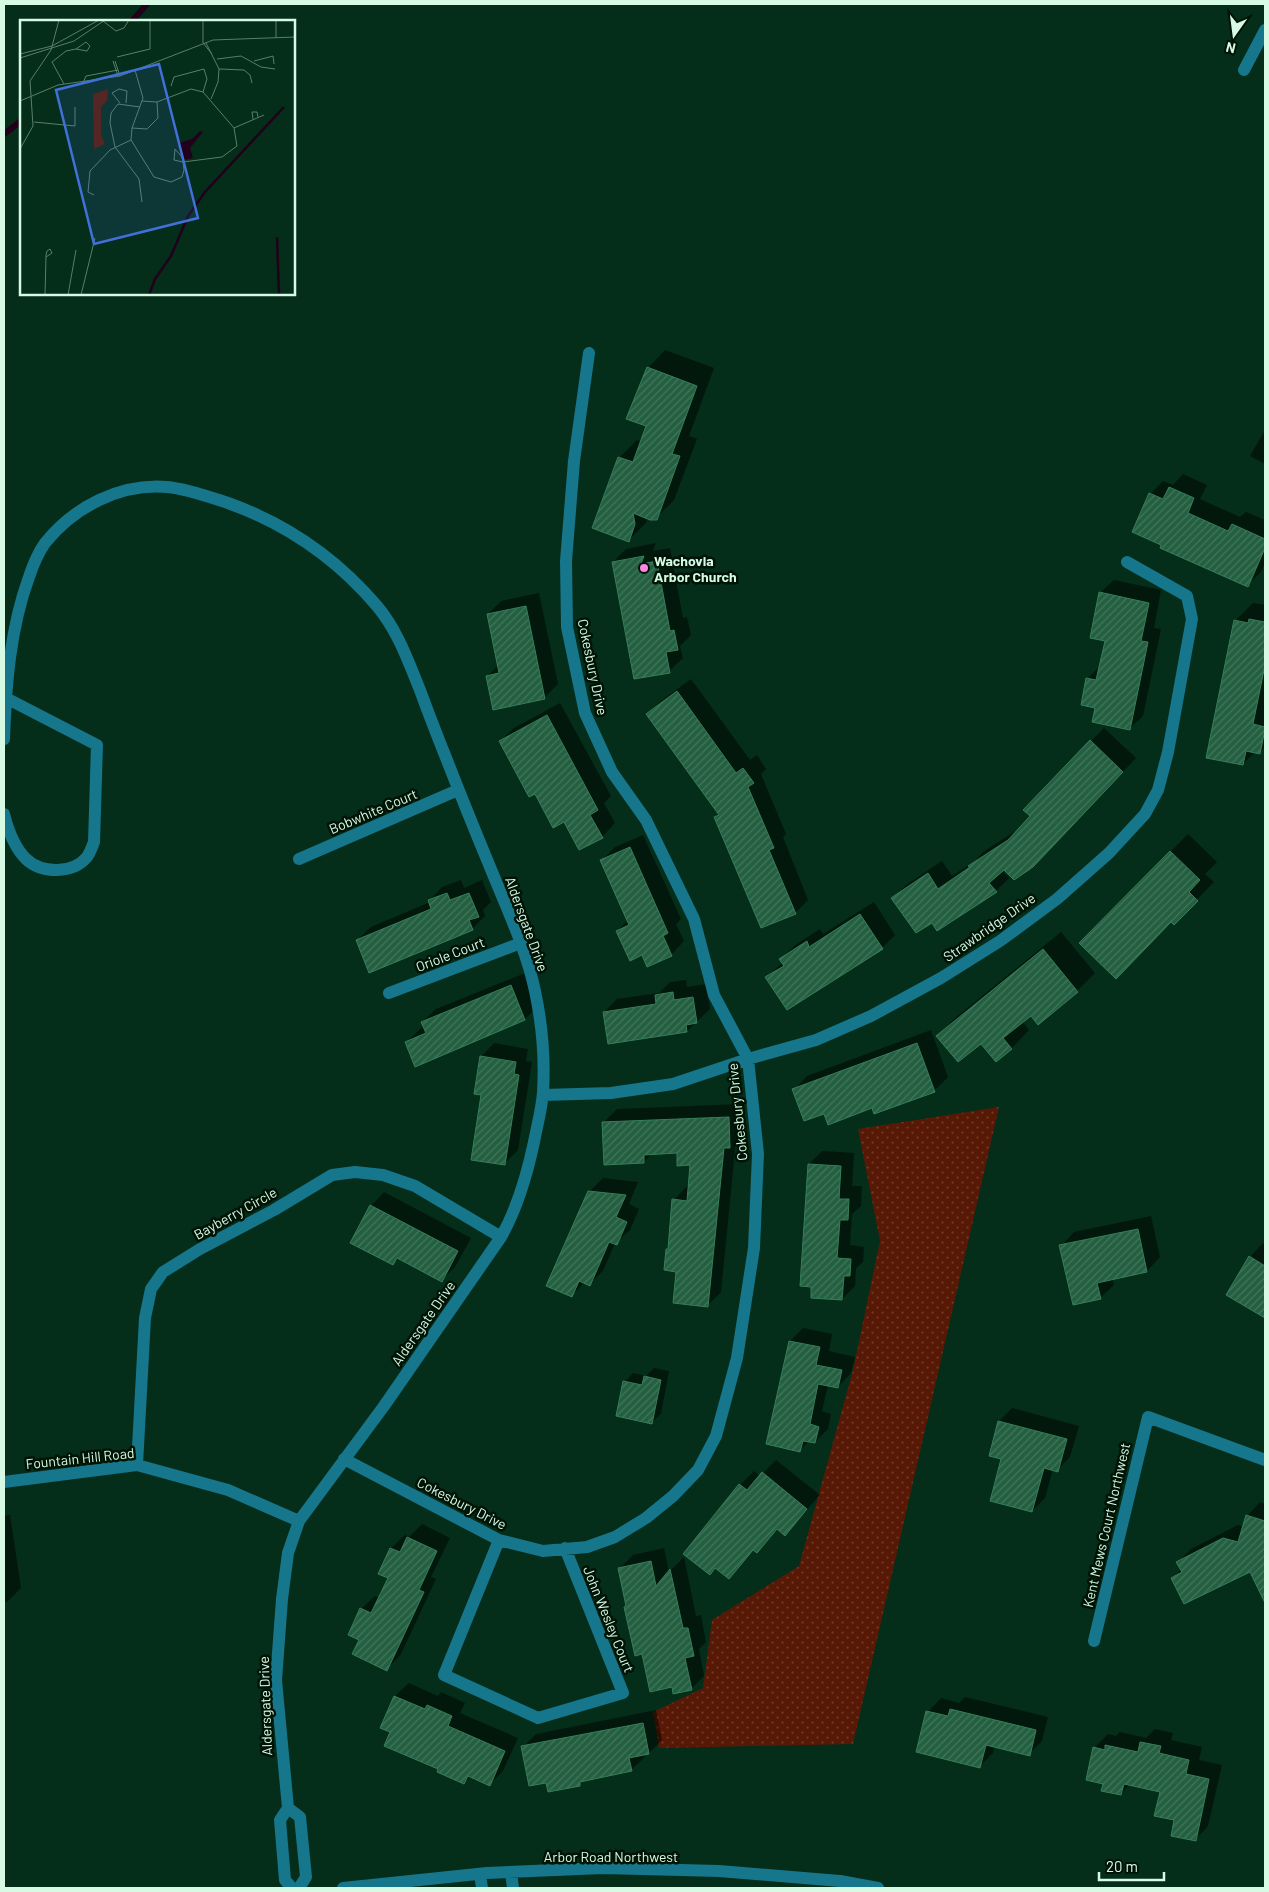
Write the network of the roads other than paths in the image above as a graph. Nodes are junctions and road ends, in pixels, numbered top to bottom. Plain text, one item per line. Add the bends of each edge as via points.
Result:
1 (1265, 30) edge
2 (1244, 70) dead end
3 (589, 353) dead end
4 (1127, 562) dead end
5 (5, 697) edge
6 (4, 739) edge
7 (458, 790) junction
8 (4, 814) edge
9 (299, 859) dead end
10 (521, 942) junction
11 (389, 993) dead end
12 (748, 1059) junction
13 (543, 1095) junction
14 (502, 1237) junction
15 (344, 1459) junction
16 (1265, 1460) edge
17 (137, 1465) junction
18 (4, 1482) edge
19 (300, 1521) junction
20 (500, 1540) junction
21 (565, 1548) junction
22 (1094, 1641) dead end
23 (288, 1808) junction
24 (511, 1872) junction
25 (480, 1874) junction
26 (292, 1888) edge
27 (299, 1888) edge
28 (343, 1888) edge
29 (482, 1888) edge
30 (512, 1888) edge
31 (878, 1888) edge

1 - 2 street
3 - 12 street, Cokesbury Drive via 574,461 566,561 567,627 585,713 612,772 646,820 694,919 714,995
4 - 12 street, Strawbridge Drive via 1187,596 1192,619 1168,752 1158,790 1145,814 1109,852 1056,899 1000,941 942,978 871,1016 816,1040
5 - 6 street, Aldersgate Drive
5 - 7 street, Aldersgate Drive via 12,638 21,599 44,544 89,504 137,489 167,487 206,496 280,525 322,553 352,579 391,625
5 - 8 street via 98,745 94,842 87,857 73,866 56,871 39,867 26,859 8,832
7 - 9 street, Bobwhite Court
7 - 10 street, Aldersgate Drive
10 - 11 street, Oriole Court
10 - 13 street, Aldersgate Drive via 535,991 542,1040
12 - 13 street, Strawbridge Drive via 673,1084 611,1093
12 - 21 street, Cokesbury Drive via 758,1154 754,1248 737,1358 716,1436 698,1470 646,1518 615,1537 587,1547
13 - 14 street, Aldersgate Drive via 527,1175
14 - 15 street, Aldersgate Drive
14 - 17 street, Bayberry Circle via 415,1186 383,1175 332,1174 163,1272 151,1289 145,1318
15 - 19 street, Aldersgate Drive
15 - 20 street, Cokesbury Drive
16 - 22 street, Kent Mews Court Northwest via 1148,1417
17 - 18 street, Fountain Hill Road
17 - 19 street, Fountain Hill Road via 228,1490
19 - 23 street, Aldersgate Drive via 288,1553 277,1662
20 - 21 street, Cokesbury Drive via 543,1550
20 - 21 street, John Wesley Court via 444,1675 538,1718 623,1693
23 - 26 street, Aldersgate Drive via 280,1820 285,1880
23 - 27 street, Aldersgate Drive via 300,1817 306,1878
24 - 25 street, Arbor Road Northwest
24 - 30 street
24 - 31 street, Arbor Road Northwest via 603,1868 719,1871 840,1881
25 - 28 street, Arbor Road Northwest
25 - 29 street

